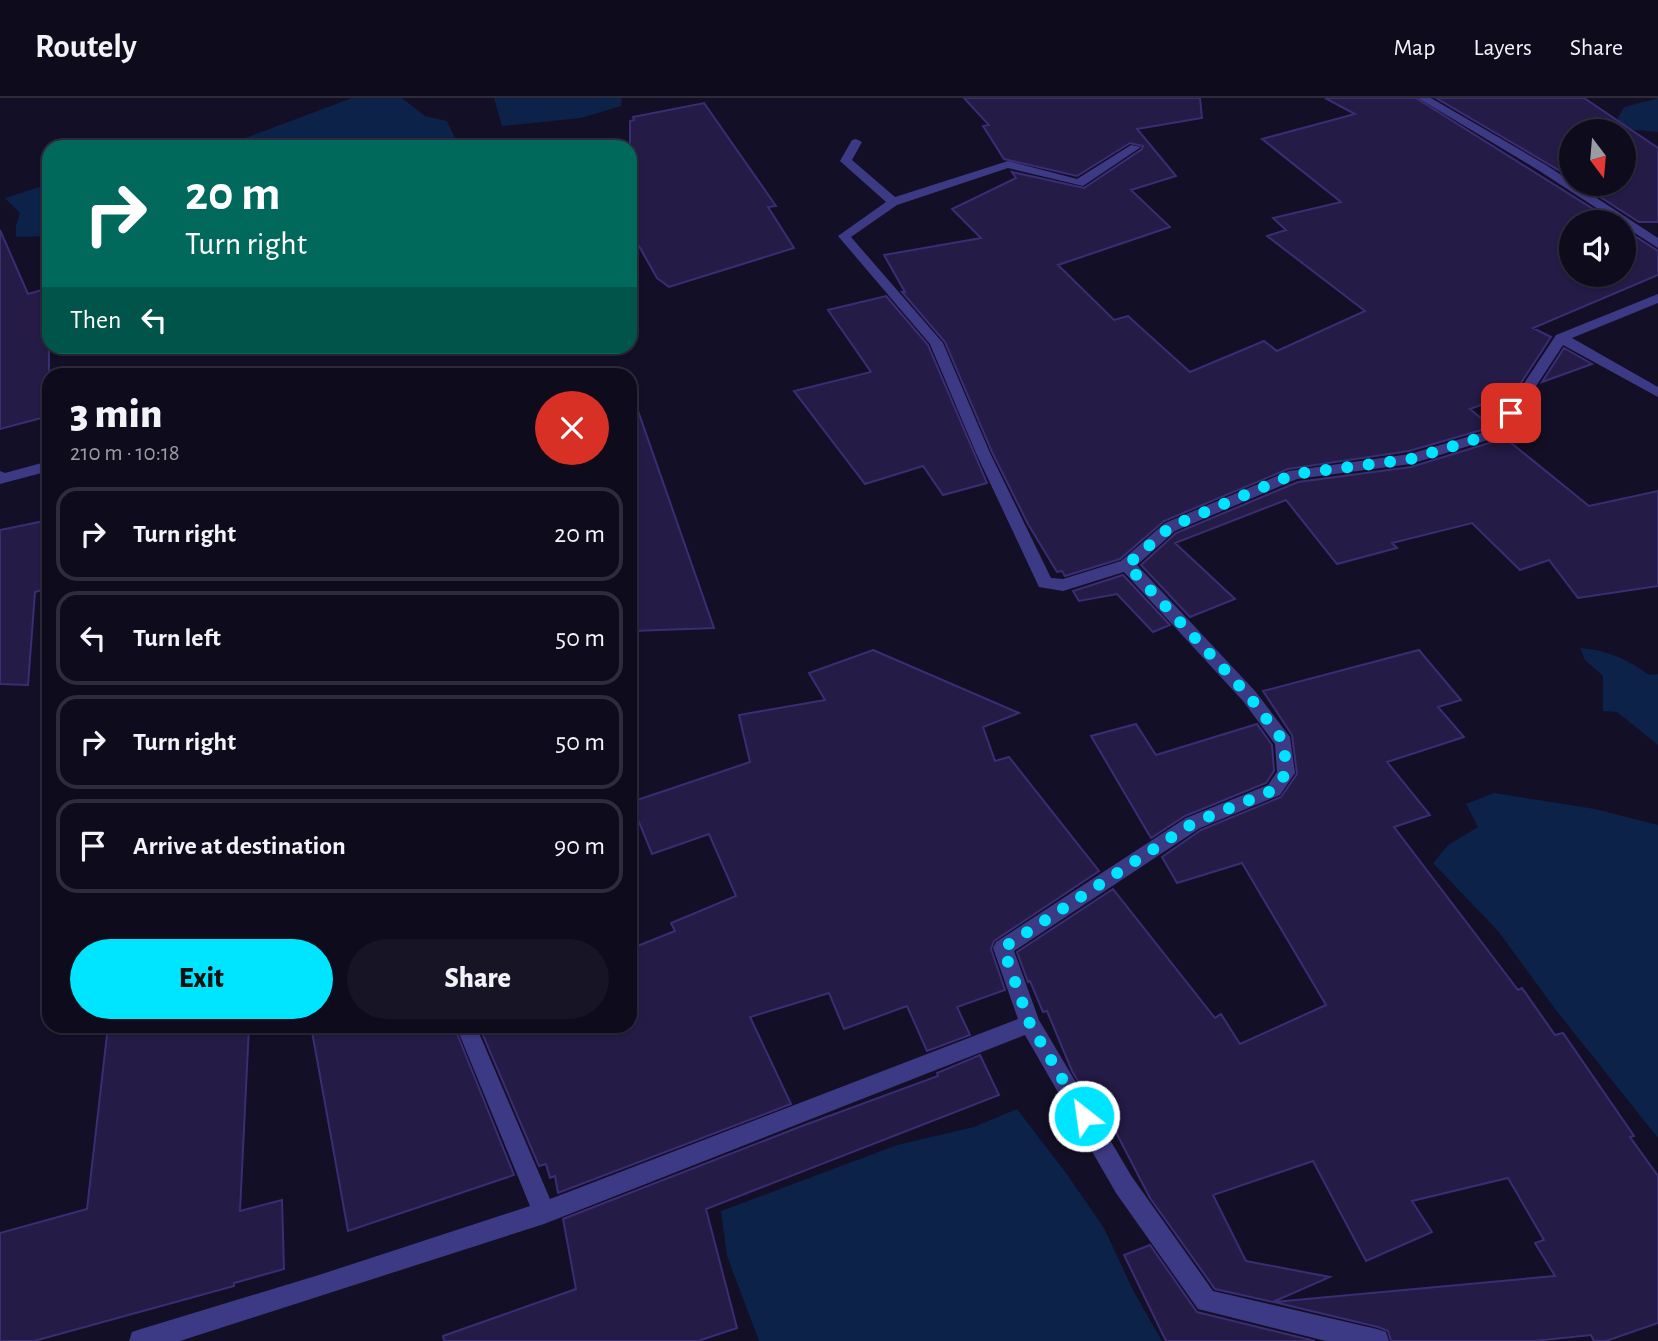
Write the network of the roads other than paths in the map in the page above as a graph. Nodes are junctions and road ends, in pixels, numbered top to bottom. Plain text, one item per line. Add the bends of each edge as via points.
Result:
1 (1423, 98) edge
2 (856, 142) dead end
3 (1135, 147) dead end
4 (893, 202) junction
5 (1658, 244) edge
6 (1658, 298) edge
7 (1562, 338) junction
8 (1658, 393) edge
9 (42, 468) edge
10 (0, 476) edge
11 (1127, 565) junction
12 (1030, 1024) junction
13 (469, 1033) edge
14 (544, 1213) junction
15 (141, 1341) edge
16 (1377, 1341) edge

1 - 5 street via 1586,193
2 - 4 street via 846,160
3 - 4 street via 1079,183 1008,164
4 - 11 street via 844,236 936,343 1045,583 1063,585
6 - 7 street
7 - 8 street
7 - 11 street via 1499,432 1411,459 1294,474 1170,527
9 - 10 street via 1,480
11 - 12 street via 1249,696 1284,742 1286,773 1274,790 1193,823 1003,948
12 - 14 street
12 - 16 street via 1124,1185 1206,1301
13 - 14 street
14 - 15 street

